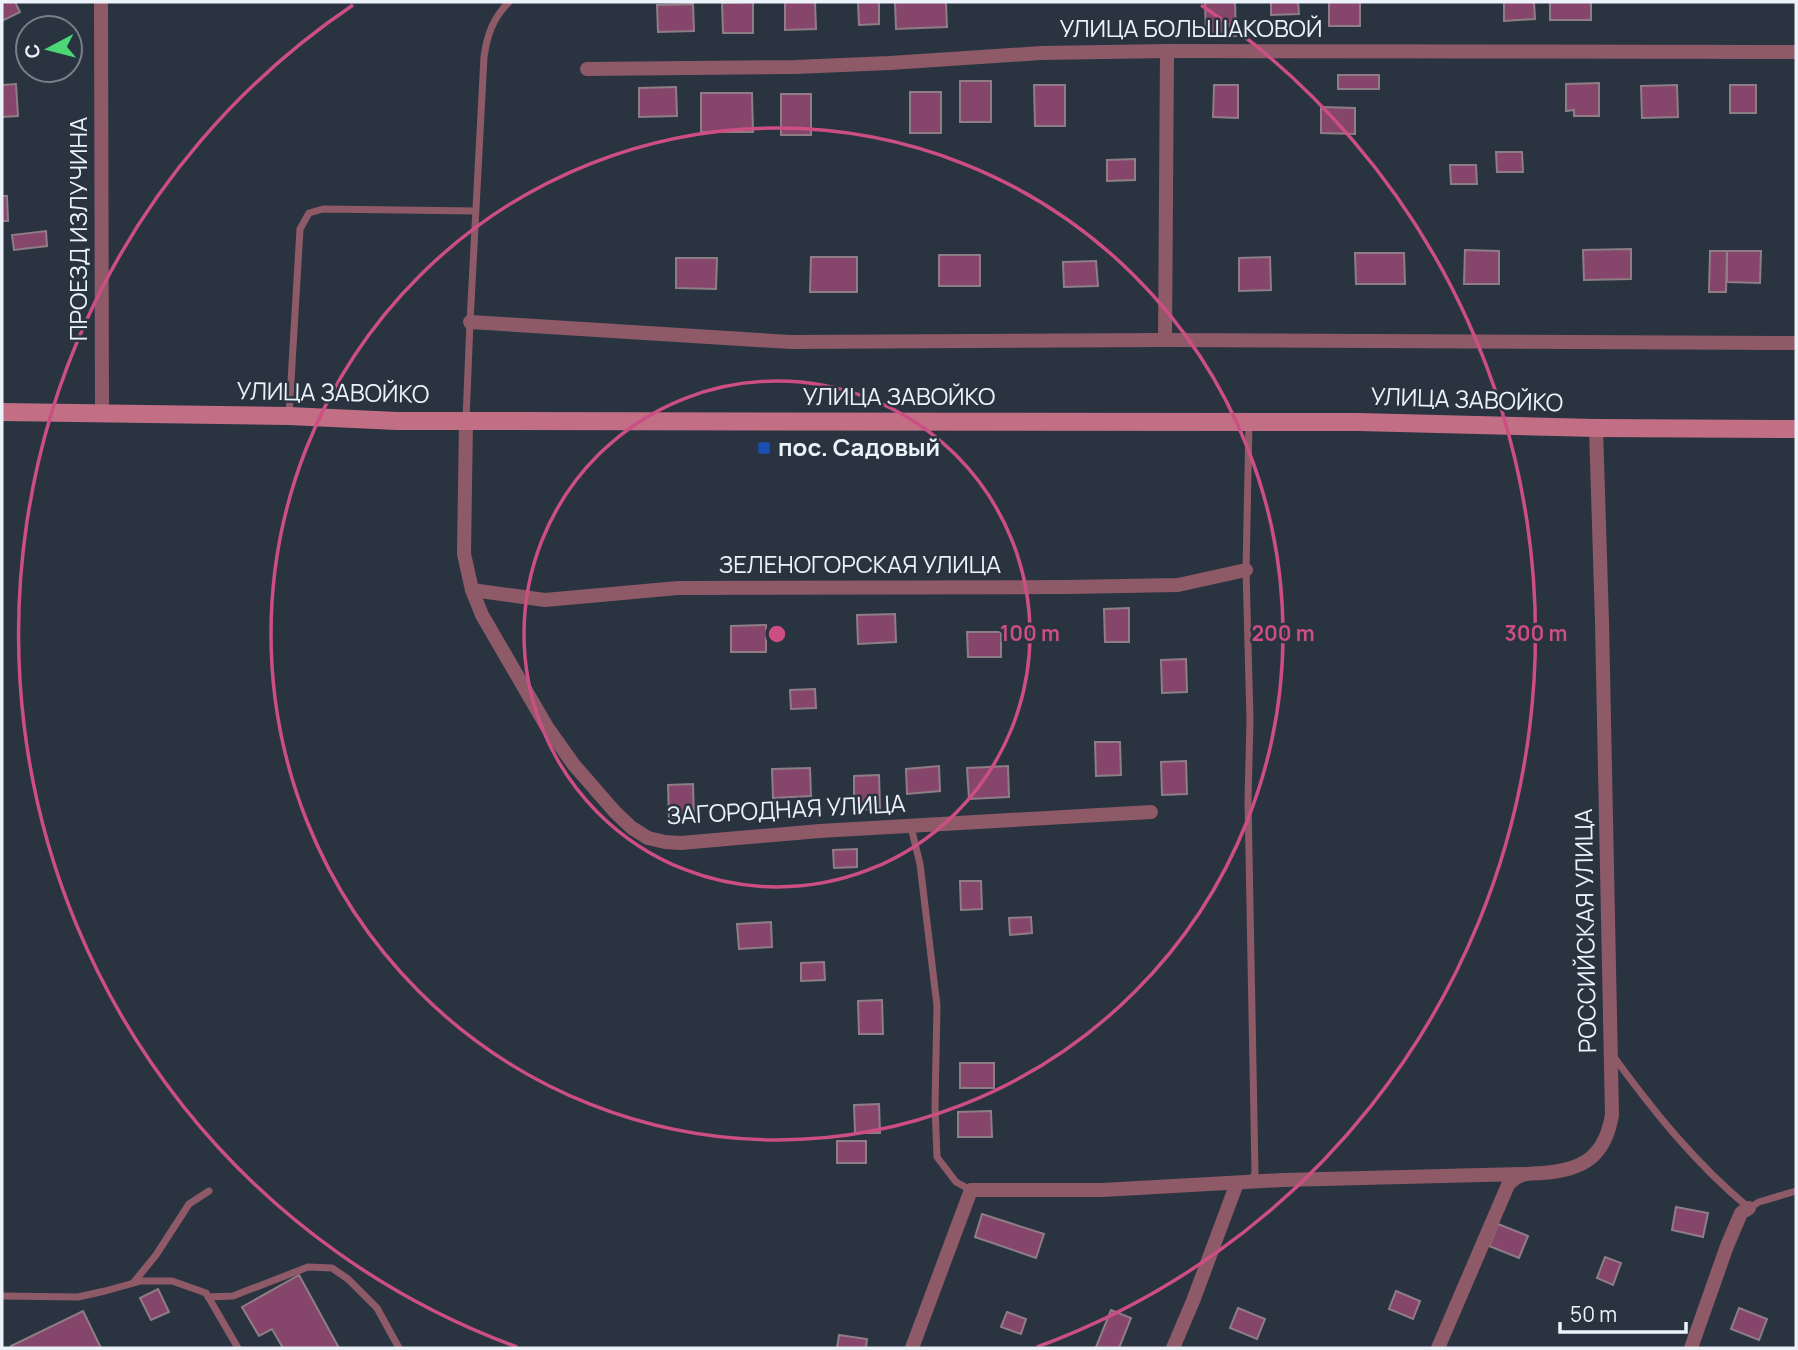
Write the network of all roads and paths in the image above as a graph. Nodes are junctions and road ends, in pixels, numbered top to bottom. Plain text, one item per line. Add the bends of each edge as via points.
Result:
1 (101, 2) edge
2 (509, 2) edge
3 (1167, 51) junction
4 (1796, 52) edge
5 (587, 69) dead end
6 (475, 211) junction
7 (470, 322) junction
8 (1165, 340) junction
9 (1796, 343) edge
10 (2, 412) edge
11 (103, 413) junction
12 (289, 416) junction
13 (466, 421) junction
14 (1249, 422) junction
15 (1596, 428) junction
16 (1796, 429) edge
17 (1246, 570) junction
18 (472, 590) junction
19 (1151, 811) dead end
20 (911, 827) junction
21 (1612, 1055) junction
22 (1524, 1174) junction
23 (1240, 1183) junction
24 (971, 1190) junction
25 (209, 1191) dead end
26 (1796, 1191) edge
27 (1749, 1208) junction
28 (134, 1283) junction
29 (2, 1296) edge
30 (208, 1297) junction
31 (238, 1348) edge
32 (400, 1348) edge
33 (912, 1348) edge
34 (1173, 1348) edge
35 (1438, 1348) edge
36 (1691, 1348) edge

1 - 11 street, ПРОЕЗД ИЗЛУЧИНА
2 - 6 lane via 486,40
3 - 4 street, УЛИЦА БОЛЬШАКОВОЙ
3 - 5 street, УЛИЦА БОЛЬШАКОВОЙ via 794,67
3 - 8 street
6 - 7 lane
6 - 12 lane via 323,209 309,213 300,229
7 - 8 street via 790,342
7 - 13 lane
8 - 9 street
10 - 11 main road, УЛИЦА ЗАВОЙКО
11 - 12 main road, УЛИЦА ЗАВОЙКО
12 - 13 main road, УЛИЦА ЗАВОЙКО
13 - 14 main road, УЛИЦА ЗАВОЙКО
13 - 18 street, ЗАГОРОДНАЯ УЛИЦА via 464,554
14 - 15 main road, УЛИЦА ЗАВОЙКО
14 - 17 lane
15 - 16 main road, УЛИЦА ЗАВОЙКО
15 - 21 street, РОССИЙСКАЯ УЛИЦА
17 - 18 street, ЗЕЛЕНОГОРСКАЯ УЛИЦА via 1178,585 678,588 545,600
17 - 23 lane via 1255,1173
18 - 20 street, ЗАГОРОДНАЯ УЛИЦА via 547,727 615,812 648,838 681,843
19 - 20 street, ЗАГОРОДНАЯ УЛИЦА
20 - 24 lane via 920,864 937,1006 937,1157 956,1182
21 - 22 street, РОССИЙСКАЯ УЛИЦА via 1612,1115 1606,1139 1596,1154 1574,1167
21 - 27 lane via 1689,1151
22 - 23 street, РОССИЙСКАЯ УЛИЦА
22 - 35 street via 1504,1191
23 - 24 street, РОССИЙСКАЯ УЛИЦА
23 - 34 street
24 - 33 street
25 - 28 lane via 189,1204
26 - 27 lane
27 - 36 street via 1741,1213 1727,1246
28 - 29 lane via 78,1297
28 - 30 lane via 172,1281
30 - 31 lane
30 - 32 lane via 233,1296 308,1267 332,1268 377,1308

